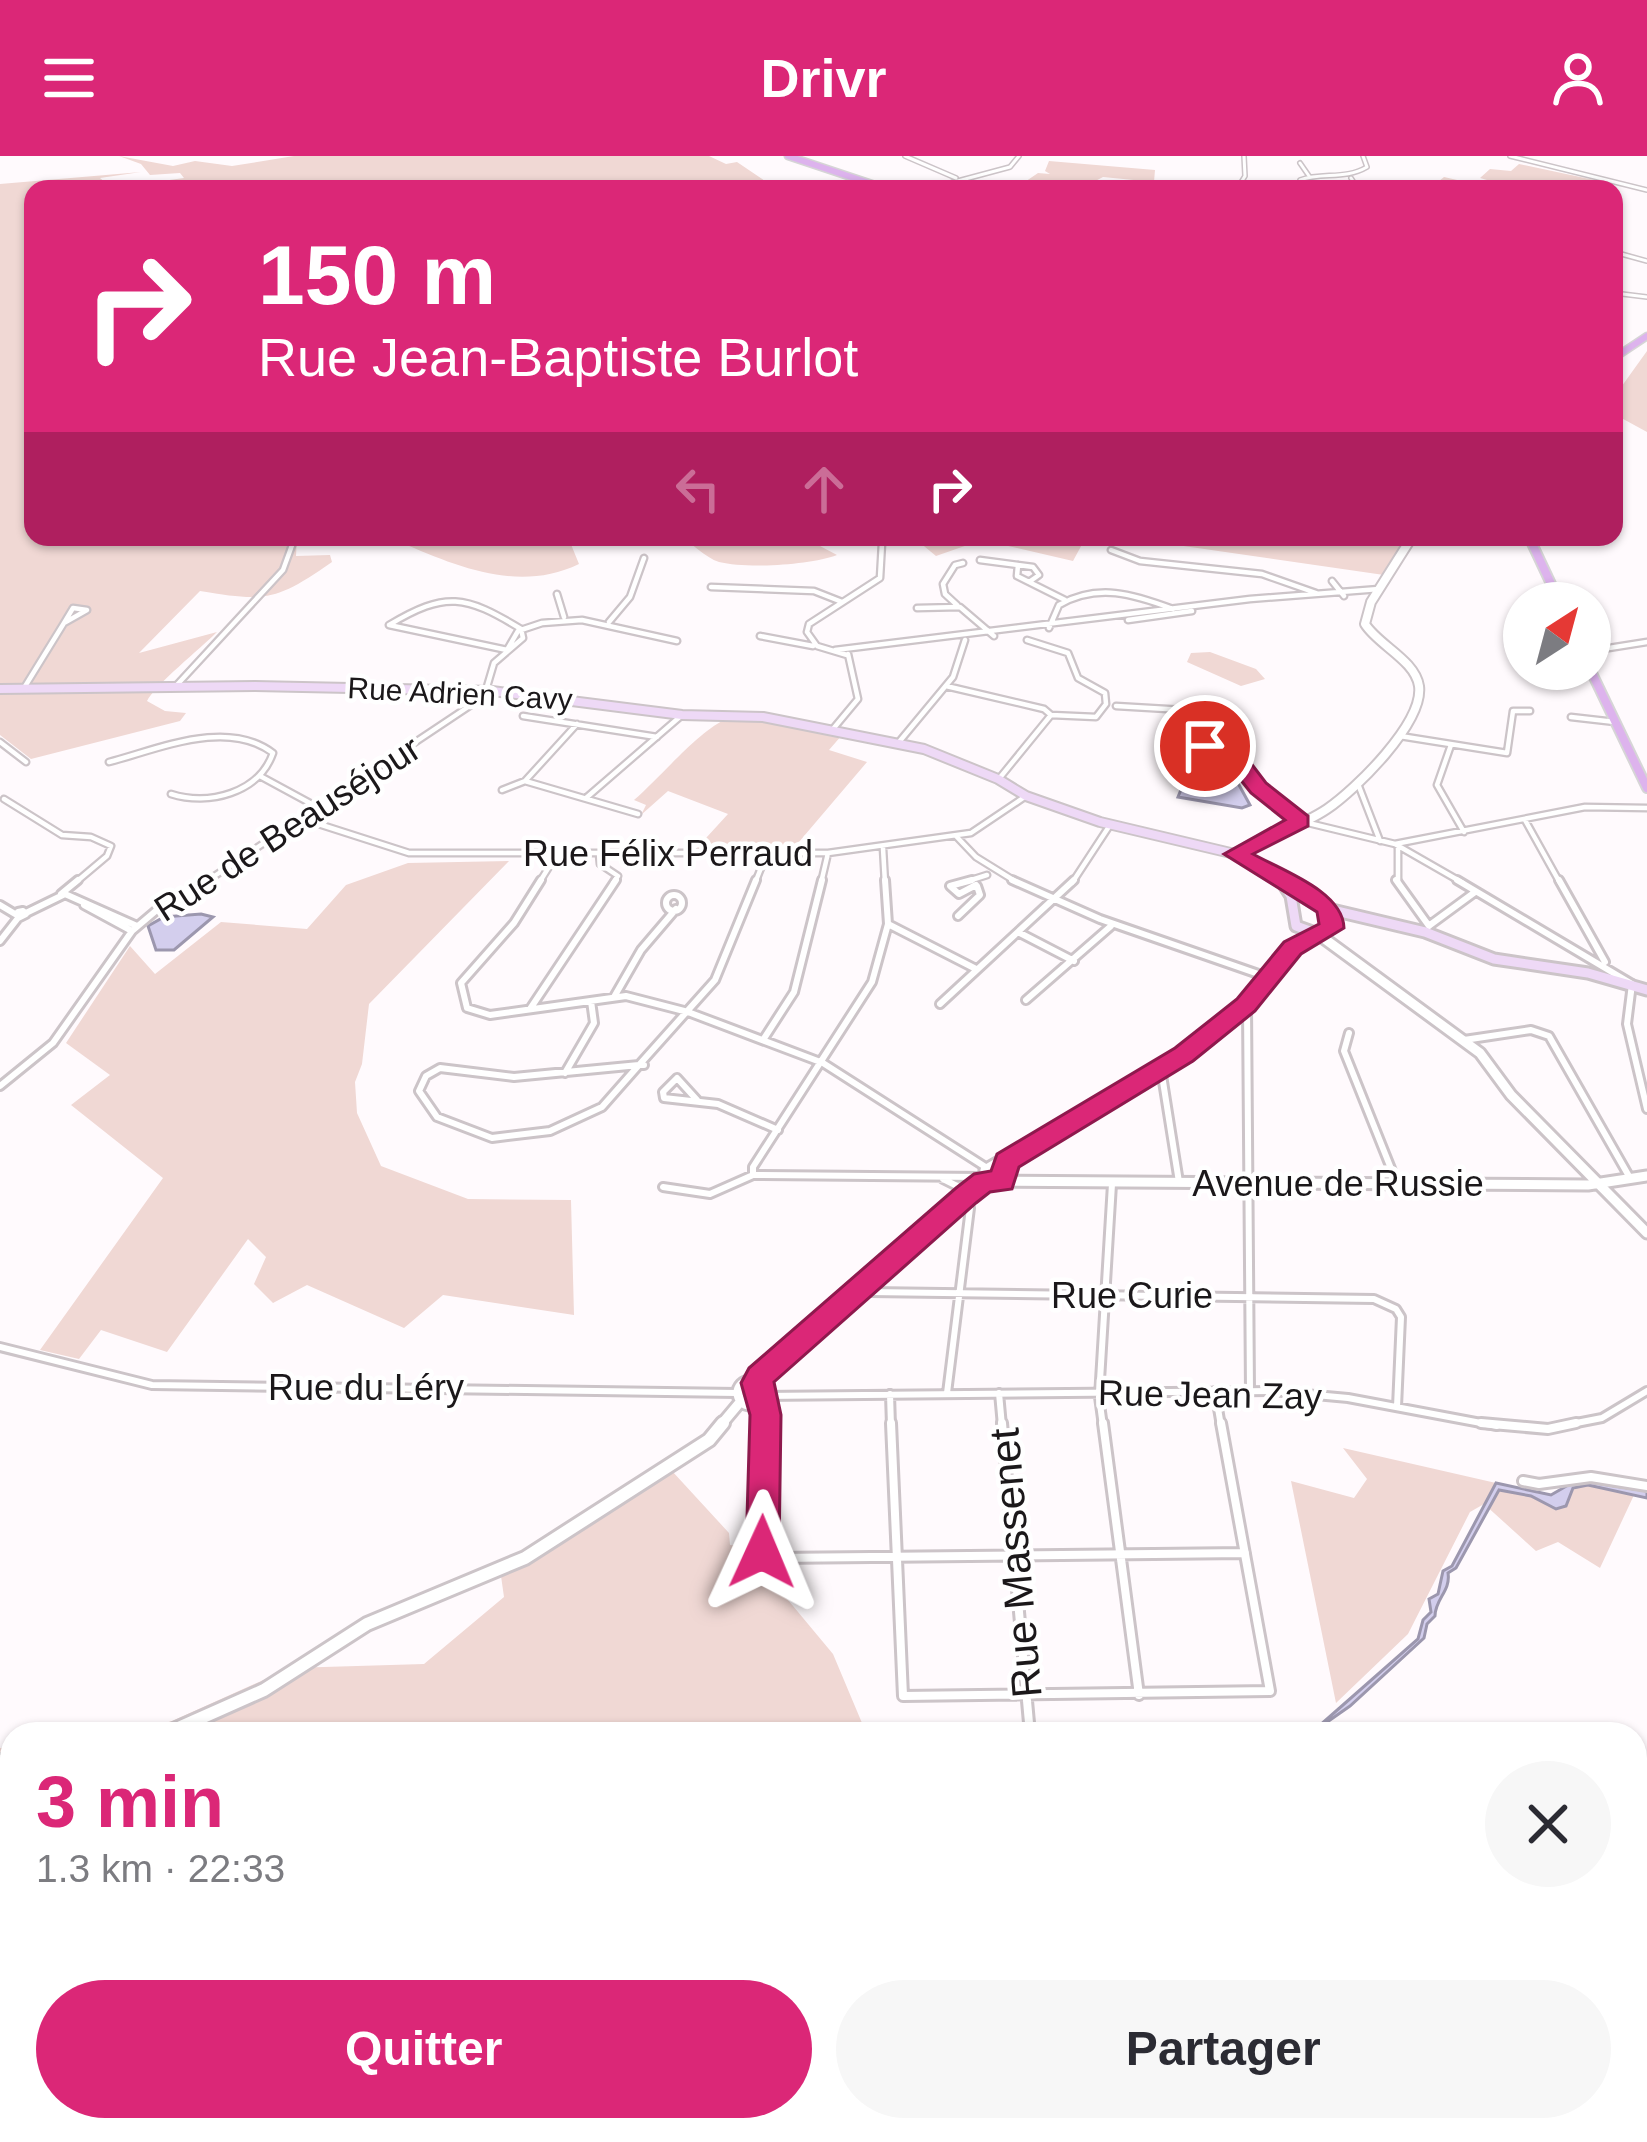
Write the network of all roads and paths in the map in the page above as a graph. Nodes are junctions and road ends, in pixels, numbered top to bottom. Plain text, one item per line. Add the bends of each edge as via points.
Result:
1 (788, 156) edge
2 (905, 156) edge
3 (1019, 156) edge
4 (1363, 156) edge
5 (1510, 156) edge
6 (1300, 163) dead end
7 (1309, 176) junction
8 (1352, 178) joint
9 (959, 179) junction
10 (860, 180) edge
11 (956, 180) edge
12 (1300, 180) edge
13 (1607, 180) edge
14 (292, 546) edge
15 (882, 546) edge
16 (1406, 546) edge
17 (1533, 546) edge
18 (1111, 550) dead end
19 (644, 558) dead end
20 (980, 560) dead end
21 (963, 563) dead end
22 (1018, 565) junction
23 (1332, 581) dead end
24 (1028, 582) junction
25 (1550, 582) edge
26 (711, 587) dead end
27 (1378, 592) junction
28 (557, 593) dead end
29 (1305, 593) junction
30 (1344, 596) junction
31 (1065, 601) junction
32 (842, 602) junction
33 (1201, 606) junction
34 (960, 607) junction
35 (917, 608) dead end
36 (1177, 610) junction
37 (564, 617) junction
38 (1113, 618) junction
39 (64, 622) dead end
40 (609, 622) junction
41 (1049, 628) junction
42 (520, 629) junction
43 (760, 636) dead end
44 (994, 636) junction
45 (965, 640) junction
46 (1028, 640) dead end
47 (676, 641) dead end
48 (1647, 642) edge
49 (817, 646) junction
50 (1611, 646) edge
51 (855, 648) junction
52 (507, 650) junction
53 (836, 650) junction
54 (848, 655) junction
55 (176, 686) junction
56 (946, 686) junction
57 (0, 688) edge
58 (24, 688) junction
59 (1600, 690) edge
60 (489, 691) junction
61 (1116, 706) dead end
62 (1530, 711) dead end
63 (682, 715) junction
64 (523, 716) dead end
65 (1051, 716) junction
66 (1570, 717) dead end
67 (1615, 722) junction
68 (577, 724) junction
69 (833, 729) junction
70 (1397, 735) junction
71 (657, 737) junction
72 (0, 742) edge
73 (899, 742) junction
74 (1451, 745) junction
75 (26, 762) dead end
76 (109, 762) dead end
77 (260, 776) junction
78 (997, 780) junction
79 (525, 781) junction
80 (1358, 784) junction
81 (1647, 788) edge
82 (502, 790) dead end
83 (172, 794) dead end
84 (1026, 796) junction
85 (586, 798) junction
86 (4, 800) dead end
87 (319, 808) junction
88 (1647, 808) edge
89 (638, 814) dead end
90 (303, 819) junction
91 (1525, 820) junction
92 (1300, 821) junction
93 (1110, 825) junction
94 (1464, 832) junction
95 (956, 836) junction
96 (1380, 841) junction
97 (1396, 846) junction
98 (883, 848) junction
99 (557, 854) junction
100 (599, 854) junction
101 (767, 854) junction
102 (827, 854) junction
103 (1235, 854) junction
104 (995, 867) junction
105 (987, 875) junction
106 (1282, 882) junction
107 (976, 885) junction
108 (1475, 892) junction
109 (61, 894) junction
110 (1055, 898) junction
111 (0, 905) edge
112 (1323, 906) junction
113 (676, 910) dead end
114 (1293, 910) junction
115 (20, 915) junction
116 (958, 916) dead end
117 (888, 924) junction
118 (1111, 926) junction
119 (1296, 926) junction
120 (135, 929) junction
121 (1427, 929) junction
122 (1017, 932) junction
123 (1317, 934) junction
124 (0, 941) edge
125 (1293, 948) junction
126 (1074, 961) junction
127 (1607, 965) junction
128 (976, 969) junction
129 (1268, 977) junction
130 (1632, 984) junction
131 (1647, 990) edge
132 (614, 997) junction
133 (1026, 1000) dead end
134 (592, 1001) junction
135 (940, 1004) dead end
136 (1246, 1005) junction
137 (530, 1009) junction
138 (688, 1012) junction
139 (1349, 1033) dead end
140 (763, 1040) junction
141 (1464, 1040) junction
142 (823, 1063) junction
143 (644, 1065) junction
144 (1161, 1069) junction
145 (565, 1072) junction
146 (0, 1087) edge
147 (697, 1100) junction
148 (1647, 1108) edge
149 (778, 1130) junction
150 (995, 1173) junction
151 (753, 1175) junction
152 (1647, 1176) edge
153 (1630, 1178) junction
154 (943, 1179) junction
155 (1112, 1180) junction
156 (1179, 1182) junction
157 (1249, 1182) junction
158 (1598, 1183) junction
159 (1399, 1184) junction
160 (664, 1187) dead end
161 (966, 1195) junction
162 (1647, 1233) edge
163 (860, 1286) junction
164 (960, 1293) junction
165 (1106, 1294) junction
166 (1251, 1295) junction
167 (0, 1347) edge
168 (756, 1383) junction
169 (1100, 1391) junction
170 (1215, 1391) junction
171 (1250, 1391) junction
172 (1647, 1391) edge
173 (947, 1393) junction
174 (999, 1393) junction
175 (890, 1394) junction
176 (739, 1397) junction
177 (761, 1398) junction
178 (1396, 1407) junction
179 (1523, 1481) dead end
180 (1647, 1486) edge
181 (1245, 1553) junction
182 (1121, 1554) junction
183 (896, 1556) junction
184 (1014, 1556) junction
185 (1139, 1695) junction
186 (1027, 1696) junction
187 (192, 1722) edge
188 (1029, 1722) edge

1 - 10 main road
2 - 9 street
3 - 9 street via 1010,167
4 - 8 street via 1367,167
5 - 13 street
6 - 7 street
7 - 8 street
7 - 12 street
9 - 11 street
14 - 55 street via 283,570
15 - 32 street via 880,578
16 - 27 street
17 - 25 main road
18 - 29 street via 1140,561 1262,574
19 - 40 street via 630,597
20 - 22 street
21 - 34 street via 943,584
22 - 24 street via 1015,574
22 - 24 street via 1039,572
23 - 30 street
24 - 31 street
26 - 32 street via 814,591
27 - 30 street
27 - 70 street via 1366,627 1419,685
28 - 37 street
29 - 30 street
29 - 33 street
31 - 36 street via 1116,591
31 - 41 street
32 - 49 street via 809,624
33 - 36 street
33 - 38 street
34 - 35 street
34 - 44 street
36 - 38 street
37 - 40 street
37 - 42 street
38 - 41 street
39 - 58 street
40 - 47 street
41 - 44 street
42 - 52 street via 523,638
42 - 52 street via 474,600 449,596 389,627
43 - 49 street
44 - 45 street
45 - 51 street
45 - 56 street
46 - 65 street via 1068,653 1078,678 1106,693 1096,717
48 - 50 street
49 - 53 street
51 - 53 street
51 - 54 street
52 - 60 street via 491,668
53 - 54 street
54 - 69 street via 858,700
55 - 58 main road, Rue Adrien Cavy
55 - 60 main road, Rue Adrien Cavy
56 - 65 street
56 - 73 street
57 - 58 main road, Rue Adrien Cavy
59 - 67 main road
60 - 63 main road, Rue Adrien Cavy
60 - 87 street, Rue de Beauséjour
61 - 92 street via 1201,711 1207,722 1198,741 1236,759
62 - 74 street via 1513,711 1509,752
63 - 69 main road, Rue Adrien Cavy
63 - 71 street
64 - 68 street
65 - 78 street
66 - 67 street
67 - 81 main road
68 - 71 street
68 - 79 street
69 - 73 main road, Rue Adrien Cavy
70 - 74 street
70 - 80 street
71 - 85 street
72 - 75 street
73 - 78 main road, Rue Adrien Cavy
74 - 94 street via 1438,787
76 - 77 street via 235,736 271,748
77 - 83 street via 207,800
77 - 87 street
78 - 84 main road, Rue Adrien Cavy
79 - 82 street
79 - 85 street
80 - 92 street
80 - 96 street
84 - 93 main road, Rue Adrien Cavy
84 - 95 street, Rue Félix Perraud
85 - 89 street
86 - 109 street via 62,835 111,846
87 - 90 street, Rue de Beauséjour
88 - 91 street
90 - 99 street, Rue Félix Perraud via 410,853
90 - 120 street, Rue de Beauséjour
91 - 94 street
91 - 127 street
92 - 96 street
92 - 103 street
93 - 103 main road, Rue Adrien Cavy
93 - 110 street
94 - 97 street
95 - 98 street, Rue Félix Perraud
95 - 104 street
96 - 97 street
97 - 108 street
97 - 121 street via 1396,880
98 - 102 street, Rue Félix Perraud
98 - 117 street
99 - 100 street, Rue Félix Perraud
99 - 137 street via 460,991 478,1012
100 - 101 street, Rue Félix Perraud
100 - 137 street via 618,876
101 - 102 street, Rue Félix Perraud
101 - 138 street via 726,961
102 - 140 street via 799,978
103 - 106 main road
104 - 105 street
104 - 110 street
105 - 107 street
105 - 107 street via 950,886 959,894
106 - 112 main road
106 - 114 main road
107 - 116 street via 980,895
108 - 121 street
108 - 127 street
109 - 115 street
109 - 120 street
110 - 118 street
110 - 122 street
111 - 115 street
112 - 114 main road via 1305,902
112 - 121 main road
112 - 123 main road via 1331,928
113 - 132 street via 640,950
114 - 119 main road
115 - 124 street
117 - 128 street
117 - 142 street via 872,982
118 - 126 street
118 - 129 street
119 - 123 main road
119 - 125 street
120 - 146 street, Rue de Beauséjour via 66,1029
121 - 130 main road via 1494,959
122 - 126 street
122 - 128 street
123 - 125 street
123 - 141 street
125 - 129 street
126 - 133 street
127 - 130 street
128 - 135 street
129 - 136 street
130 - 131 main road
130 - 148 street via 1627,1024
132 - 134 street
132 - 138 street
134 - 137 street
134 - 145 street via 594,1023
136 - 144 street
136 - 157 street
138 - 140 street
138 - 143 street
139 - 159 street via 1344,1051
140 - 142 street
141 - 153 street via 1531,1030 1549,1036
141 - 158 street
142 - 149 street
142 - 150 street
143 - 145 street
143 - 145 street via 587,1117 512,1137 453,1126 419,1090 440,1067 514,1077
144 - 150 street
144 - 156 street
147 - 147 street via 664,1098 663,1092 677,1078
147 - 149 street
149 - 151 street
150 - 154 street, Avenue de Russie
150 - 155 street, Avenue de Russie
150 - 161 street
151 - 154 street, Avenue de Russie
151 - 160 street via 704,1197
152 - 153 street, Avenue de Russie
153 - 158 street, Avenue de Russie
154 - 161 street
155 - 156 street, Avenue de Russie
155 - 165 street
156 - 157 street, Avenue de Russie
157 - 159 street, Avenue de Russie
157 - 166 street
158 - 159 street, Avenue de Russie
158 - 162 street
161 - 163 street
161 - 164 street
163 - 164 street, Rue Curie
163 - 168 street
164 - 165 street, Rue Curie
164 - 173 street
165 - 166 street, Rue Curie
165 - 169 street
166 - 171 street
166 - 178 street, Rue Curie via 1373,1299 1400,1315
167 - 176 street, Rue du Léry via 152,1385
168 - 176 street via 744,1383
168 - 177 street
169 - 170 street, Rue Jean Zay
169 - 174 street, Rue Jean Zay
169 - 182 street
170 - 171 street, Rue Jean Zay
170 - 181 street
171 - 178 street, Rue Jean Zay
172 - 178 street, Rue Jean Zay via 1578,1425 1500,1427
173 - 174 street, Rue Jean Zay
173 - 175 street, Rue Jean Zay
174 - 184 street, Rue Massenet
175 - 177 street, Rue Jean Zay
175 - 183 street
176 - 177 street
176 - 187 street via 709,1440 525,1558 367,1624 264,1690
177 - 183 street via 762,1552
179 - 180 street via 1591,1477
181 - 182 street
181 - 185 street via 1270,1691
182 - 184 street
182 - 185 street
183 - 184 street
183 - 186 street via 904,1696
184 - 186 street, Rue Massenet
185 - 186 street
186 - 188 street, Rue Massenet

